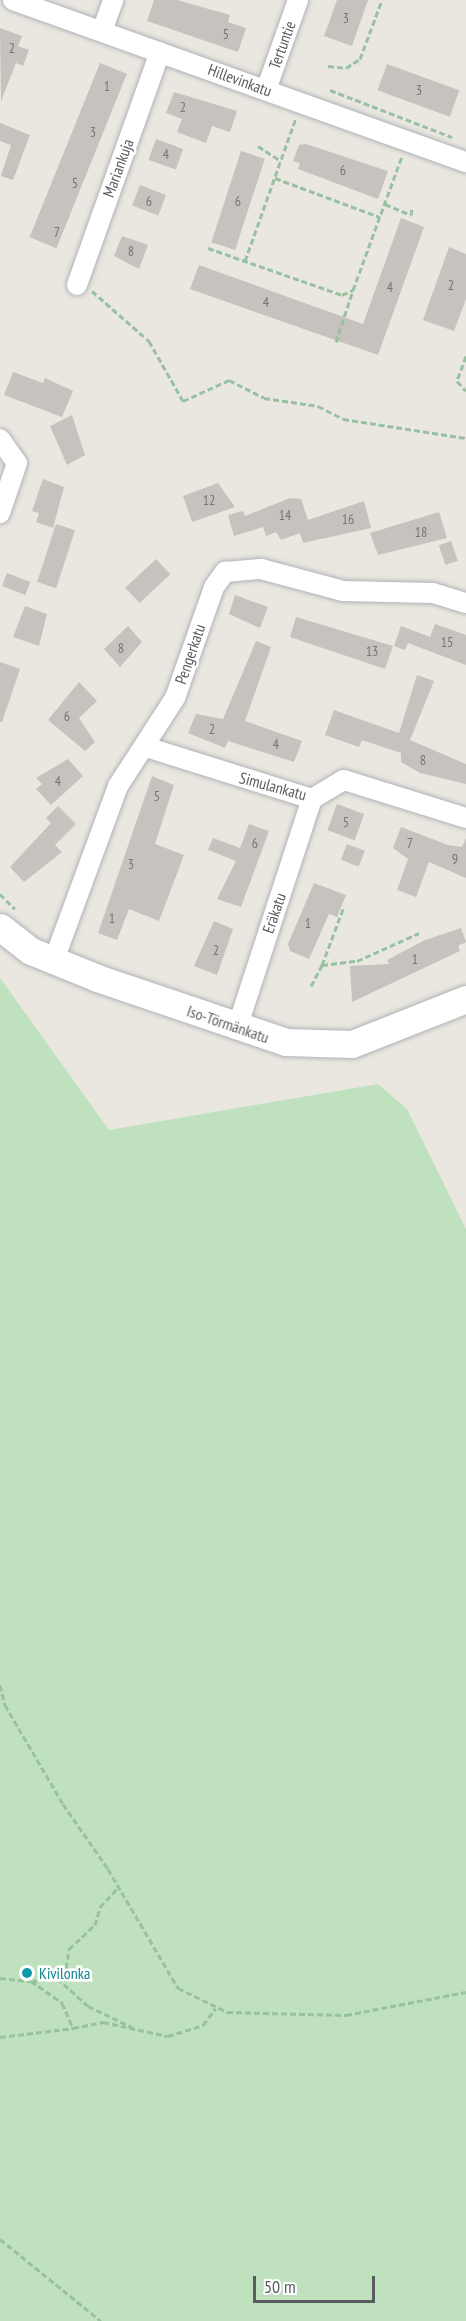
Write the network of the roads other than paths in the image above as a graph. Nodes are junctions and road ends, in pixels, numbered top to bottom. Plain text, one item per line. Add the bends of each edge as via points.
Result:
1 (13, 0) edge
2 (114, 0) edge
3 (298, 0) edge
4 (102, 31) junction
5 (160, 52) junction
6 (266, 90) junction
7 (466, 162) edge
8 (77, 285) road end
9 (0, 440) edge
10 (0, 513) edge
11 (466, 603) edge
12 (146, 747) junction
13 (312, 799) junction
14 (466, 818) edge
15 (11, 922) edge
16 (54, 960) junction
17 (466, 999) edge
18 (237, 1028) junction

1 - 4 street, Hillevinkatu
2 - 4 street
3 - 6 street, Tertuntie
4 - 5 street, Hillevinkatu
5 - 6 street, Hillevinkatu
5 - 8 street, Mariankuja
6 - 7 street, Hillevinkatu
9 - 10 street via 16,463
11 - 12 street, Pengerkatu via 433,593 343,591 261,568 231,569 214,587 175,698
12 - 13 street, Simulankatu
12 - 16 street, Pengerkatu via 118,786
13 - 14 street, Simulankatu via 344,780
13 - 18 street, Eräkatu
15 - 16 street, Iso-Törmänkatu
16 - 18 street, Iso-Törmänkatu
17 - 18 street, Iso-Törmänkatu via 352,1044 286,1042

